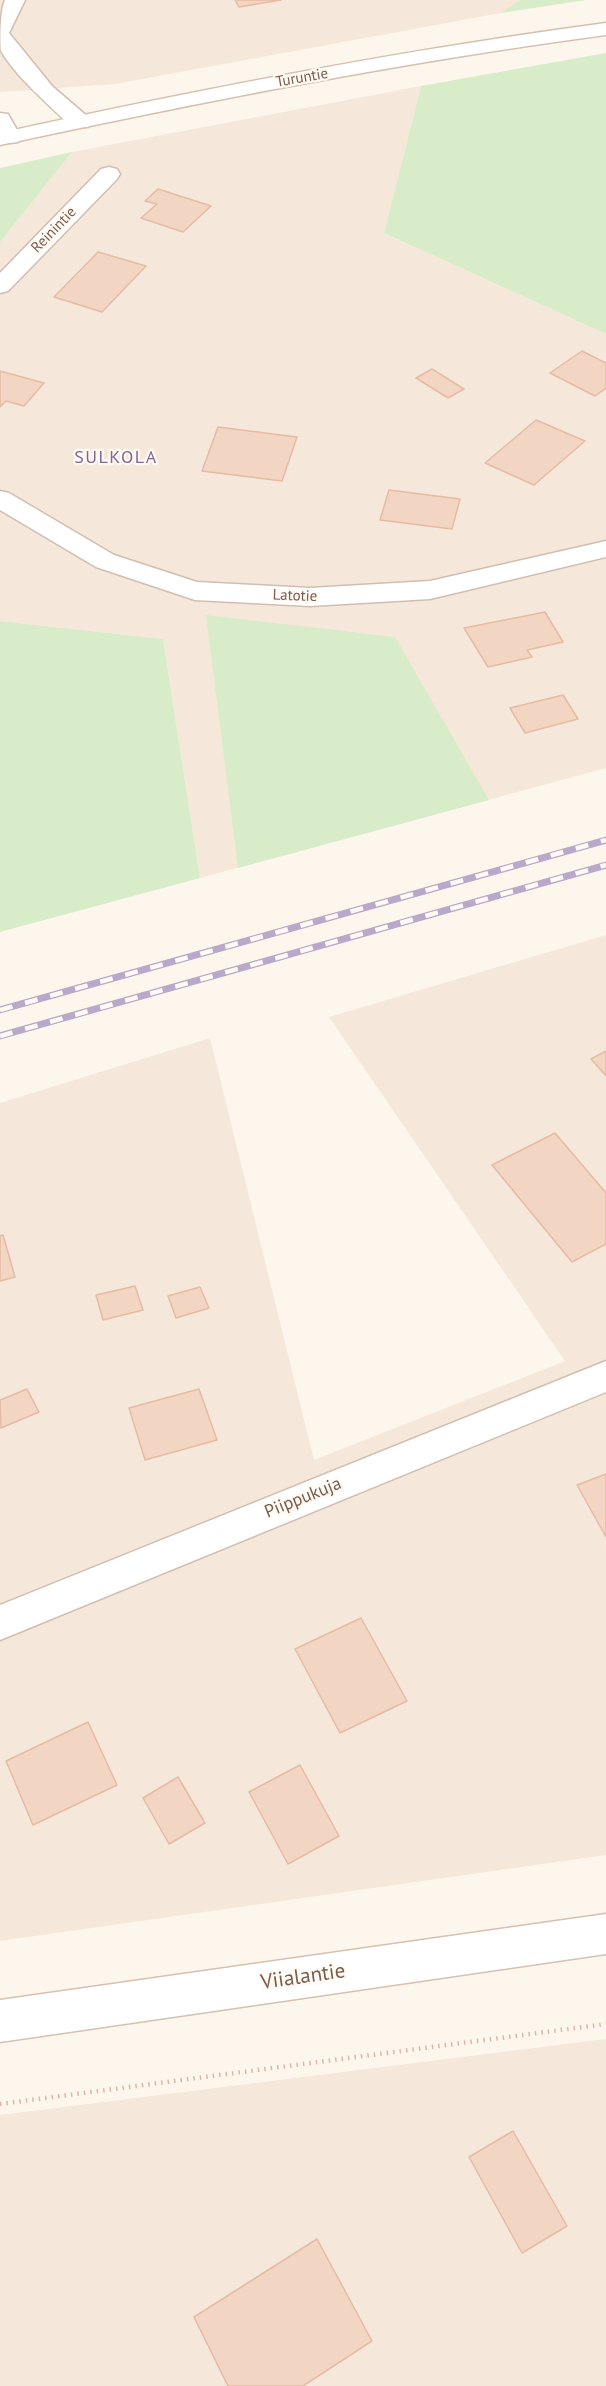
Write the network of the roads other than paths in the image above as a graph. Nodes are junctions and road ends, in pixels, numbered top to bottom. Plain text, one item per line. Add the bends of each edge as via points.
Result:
1 (15, 0) edge
2 (606, 29) edge
3 (0, 31) edge
4 (0, 36) edge
5 (80, 122) junction
6 (3, 132) edge
7 (109, 174) dead end
8 (0, 286) edge
9 (0, 499) edge
10 (606, 549) edge
11 (606, 1376) edge
12 (0, 1623) edge
13 (606, 1934) edge
14 (0, 2021) edge

1 - 3 street
2 - 5 street, Turuntie via 425,56
4 - 5 street via 45,90
5 - 6 street, Turuntie
7 - 8 street, Reinintie
9 - 10 street, Latotie via 105,561 195,591 310,597 430,591
11 - 12 street, Piippukuja
13 - 14 street, Viialantie

